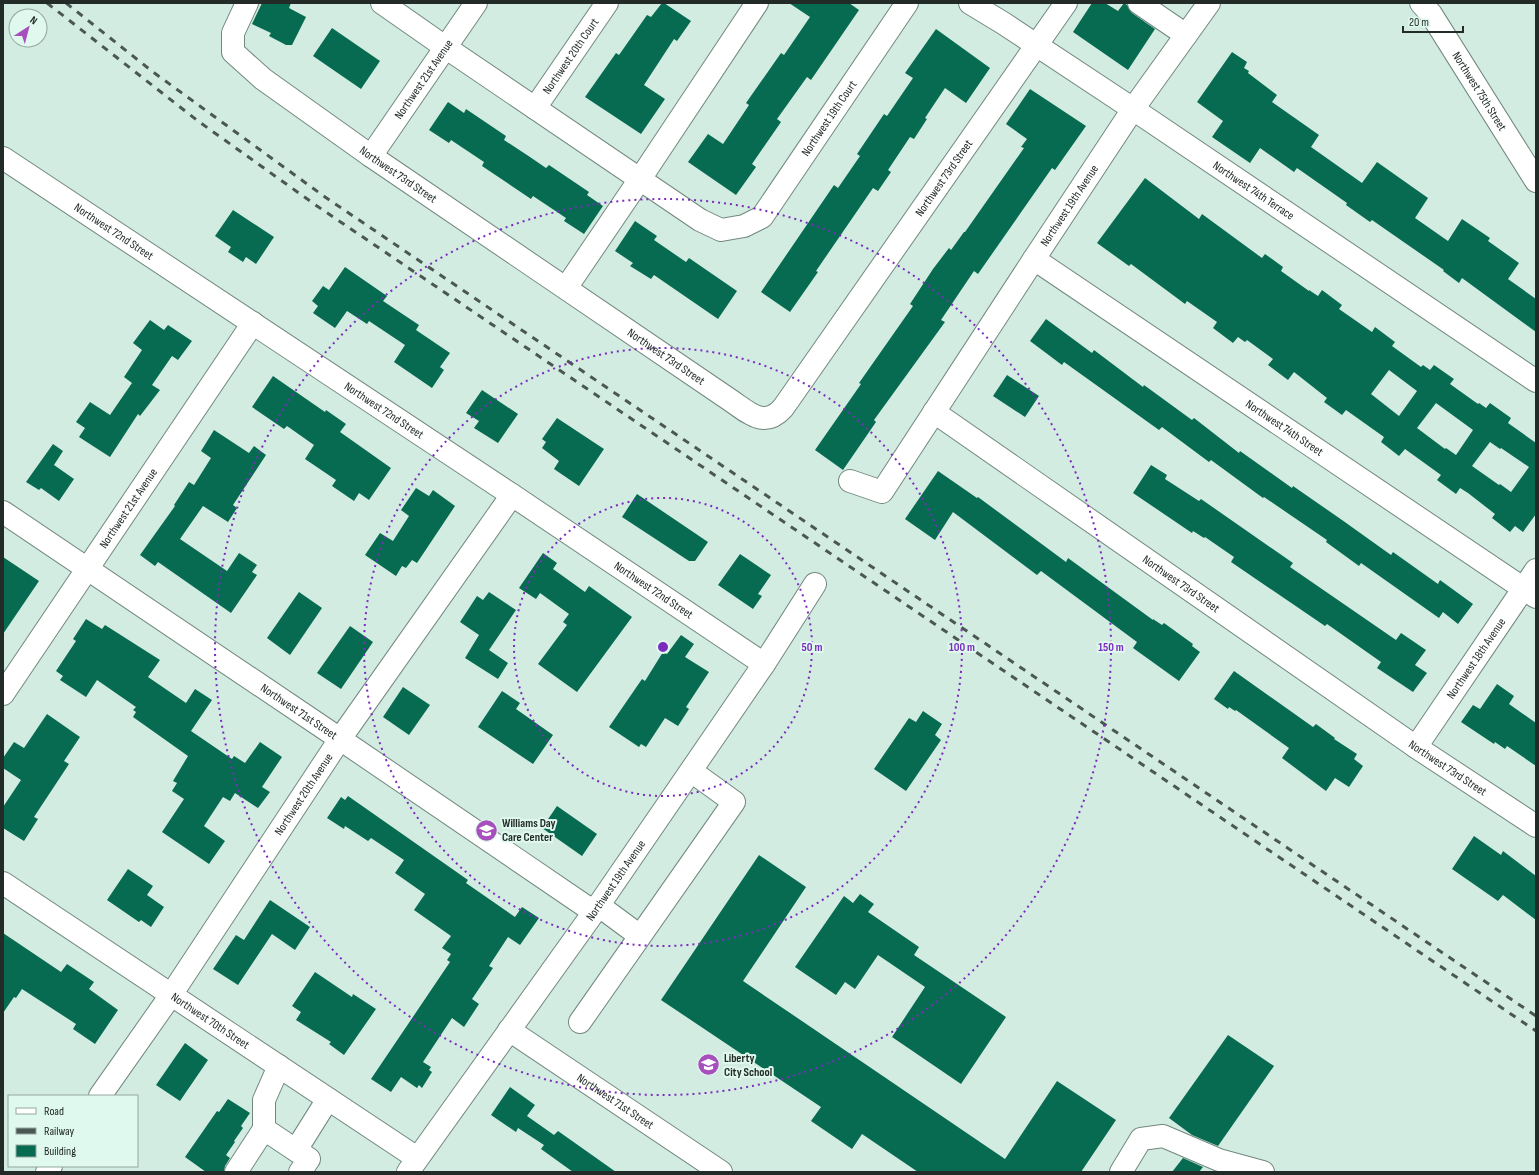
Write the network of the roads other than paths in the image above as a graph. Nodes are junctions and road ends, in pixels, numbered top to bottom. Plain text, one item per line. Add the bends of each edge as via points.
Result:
1 (247, 3) edge
2 (382, 3) edge
3 (476, 3) edge
4 (607, 3) edge
5 (757, 3) edge
6 (907, 3) edge
7 (970, 3) edge
8 (1066, 3) edge
9 (1139, 3) edge
10 (1209, 3) edge
11 (1421, 3) edge
12 (1186, 35) junction
13 (1037, 45) junction
14 (445, 48) junction
15 (535, 108) junction
16 (1133, 109) junction
17 (371, 156) junction
18 (4, 160) edge
19 (640, 179) junction
20 (1536, 181) edge
21 (1034, 259) junction
22 (566, 288) junction
23 (253, 323) junction
24 (1536, 381) edge
25 (934, 412) junction
26 (850, 481) dead end
27 (512, 495) junction
28 (3, 512) edge
29 (87, 570) junction
30 (1536, 570) edge
31 (815, 584) dead end
32 (1529, 593) edge
33 (764, 664) junction
34 (3, 694) edge
35 (340, 739) junction
36 (1416, 747) junction
37 (691, 771) junction
38 (1536, 826) edge
39 (3, 883) edge
40 (596, 909) junction
41 (640, 936) junction
42 (170, 995) junction
43 (580, 1022) dead end
44 (510, 1030) junction
45 (279, 1066) junction
46 (101, 1095) edge
47 (328, 1099) junction
48 (264, 1129) junction
49 (296, 1150) junction
50 (413, 1165) edge
51 (236, 1172) edge
52 (300, 1172) edge
53 (721, 1172) edge
54 (1121, 1172) edge
55 (1263, 1172) edge

1 - 17 street, Northwest 73rd Street via 233,33 233,52 263,79
2 - 14 street
3 - 14 street, Northwest 21st Avenue
4 - 15 street, Northwest 20th Court
5 - 19 street
6 - 19 street, Northwest 19th Court via 762,217 744,226 721,230 700,220
7 - 13 street, Northwest 74th Terrace
8 - 13 street
9 - 12 street
10 - 12 street, Northwest 19th Avenue
11 - 20 street, Northwest 75th Street via 1431,14
12 - 16 street, Northwest 19th Avenue
13 - 16 street, Northwest 74th Terrace
13 - 22 street, Northwest 73rd Street via 783,408 774,417 759,418 752,415
14 - 15 street
14 - 17 street, Northwest 21st Avenue
15 - 19 street
16 - 21 street, Northwest 19th Avenue
16 - 24 street, Northwest 74th Terrace
17 - 22 street, Northwest 73rd Street
18 - 23 street, Northwest 72nd Street
19 - 22 street
21 - 25 street, Northwest 19th Avenue
21 - 32 street, Northwest 74th Street
23 - 27 street, Northwest 72nd Street
23 - 29 street, Northwest 21st Avenue
25 - 26 street via 882,492
25 - 36 street, Northwest 73rd Street
27 - 33 street, Northwest 72nd Street
27 - 35 street, Northwest 20th Avenue
28 - 29 street, Northwest 71st Street
29 - 34 street, Northwest 21st Avenue
29 - 35 street, Northwest 71st Street
30 - 32 street, Northwest 18th Avenue
31 - 33 street, Northwest 19th Avenue
32 - 36 street, Northwest 18th Avenue
33 - 37 street, Northwest 19th Avenue
35 - 40 street, Northwest 71st Street
35 - 42 street, Northwest 20th Avenue
36 - 38 street, Northwest 73rd Street
37 - 40 street, Northwest 19th Avenue
37 - 41 street via 734,802
39 - 42 street, Northwest 70th Street
40 - 41 street, Northwest 71st Street
40 - 44 street, Northwest 19th Avenue
41 - 43 street
42 - 45 street, Northwest 70th Street
42 - 46 street, Northwest 20th Avenue
44 - 50 street, Northwest 19th Avenue
44 - 53 street, Northwest 71st Street
45 - 47 street, Northwest 70th Street
45 - 48 street via 264,1100
47 - 49 street
47 - 50 street, Northwest 70th Street
48 - 49 street
48 - 51 street
49 - 52 street via 309,1159
54 - 55 street via 1142,1139 1163,1136 1219,1160

